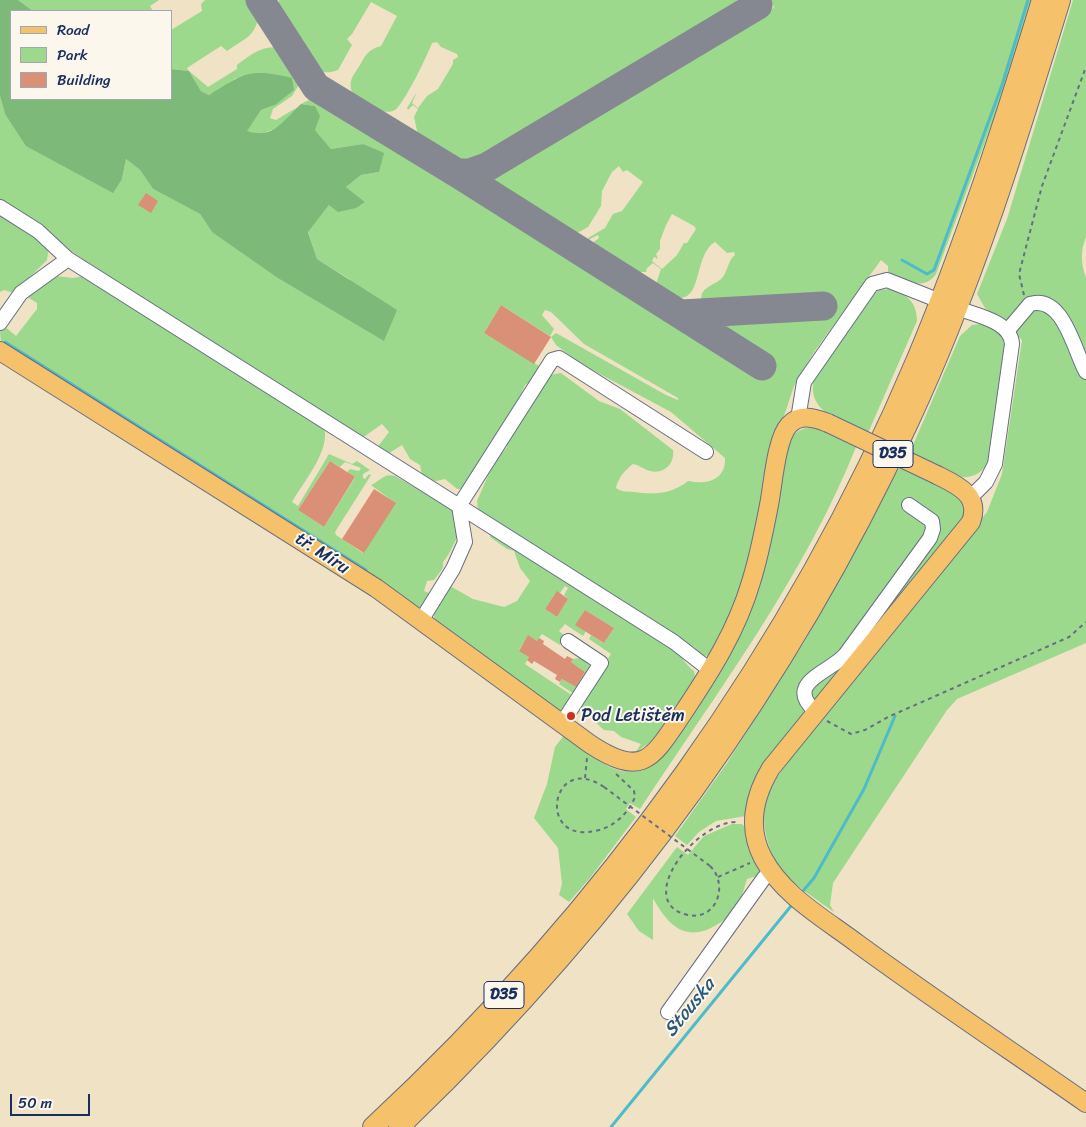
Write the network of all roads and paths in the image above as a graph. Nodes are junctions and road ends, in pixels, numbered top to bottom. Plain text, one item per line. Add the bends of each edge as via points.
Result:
1 (1042, 0) edge
2 (1060, 0) edge
3 (1086, 67) edge
4 (0, 207) edge
5 (68, 259) junction
6 (948, 304) junction
7 (1027, 307) junction
8 (0, 324) edge
9 (1008, 330) junction
10 (0, 351) edge
11 (1086, 372) edge
12 (798, 419) junction
13 (706, 452) dead end
14 (970, 497) junction
15 (908, 505) dead end
16 (459, 506) junction
17 (422, 619) junction
18 (1086, 622) edge
19 (568, 641) dead end
20 (710, 670) junction
21 (822, 716) junction
22 (562, 724) junction
23 (590, 744) junction
24 (612, 770) dead end
25 (585, 778) junction
26 (753, 822) junction
27 (736, 870) dead end
28 (771, 872) junction
29 (718, 877) junction
30 (668, 1012) dead end
31 (1086, 1103) edge
32 (373, 1127) edge
33 (399, 1127) edge

1 - 6 highway, D35
2 - 6 highway, D35 via 1024,118
3 - 7 path via 1042,186 1019,274
4 - 5 lane via 38,231
5 - 8 lane via 21,293
5 - 16 lane
6 - 9 lane
6 - 12 lane via 887,280 872,284 804,382
6 - 32 highway, D35 via 834,532 790,612 715,729 625,854 565,927 460,1042
6 - 33 highway, D35 via 908,423 874,494 804,621 728,743 638,866 578,940 489,1038
7 - 9 lane
7 - 11 lane via 1037,302 1053,308 1067,329
9 - 14 lane via 1012,344 995,464 986,482
10 - 17 main road, tř. Míru
12 - 14 main road, bridge via 813,418 828,423 937,475
12 - 20 main road via 788,425 783,438 746,598
13 - 16 lane via 559,358 552,360
14 - 21 main road via 974,510 965,531
15 - 21 lane via 932,521 930,538 845,656 807,685 804,692 806,701
16 - 17 lane via 465,542 453,569
16 - 20 lane via 674,642
17 - 22 main road, tř. Míru
18 - 21 path via 1069,637 865,730 851,734
19 - 22 lane via 601,663
20 - 23 main road, tř. Míru via 660,745 646,758 626,763
21 - 26 main road via 767,775 758,794
22 - 23 main road, tř. Míru
23 - 25 path
24 - 25 path via 634,791 633,802 608,827 585,833 568,828 556,810 561,788
25 - 29 path, bridge via 604,787 710,866
26 - 28 main road via 758,848
26 - 29 path via 728,822 699,836 668,876 665,888 668,900 683,913 702,914 717,901 720,892
27 - 29 path
28 - 30 lane
28 - 31 main road via 816,912 909,981

